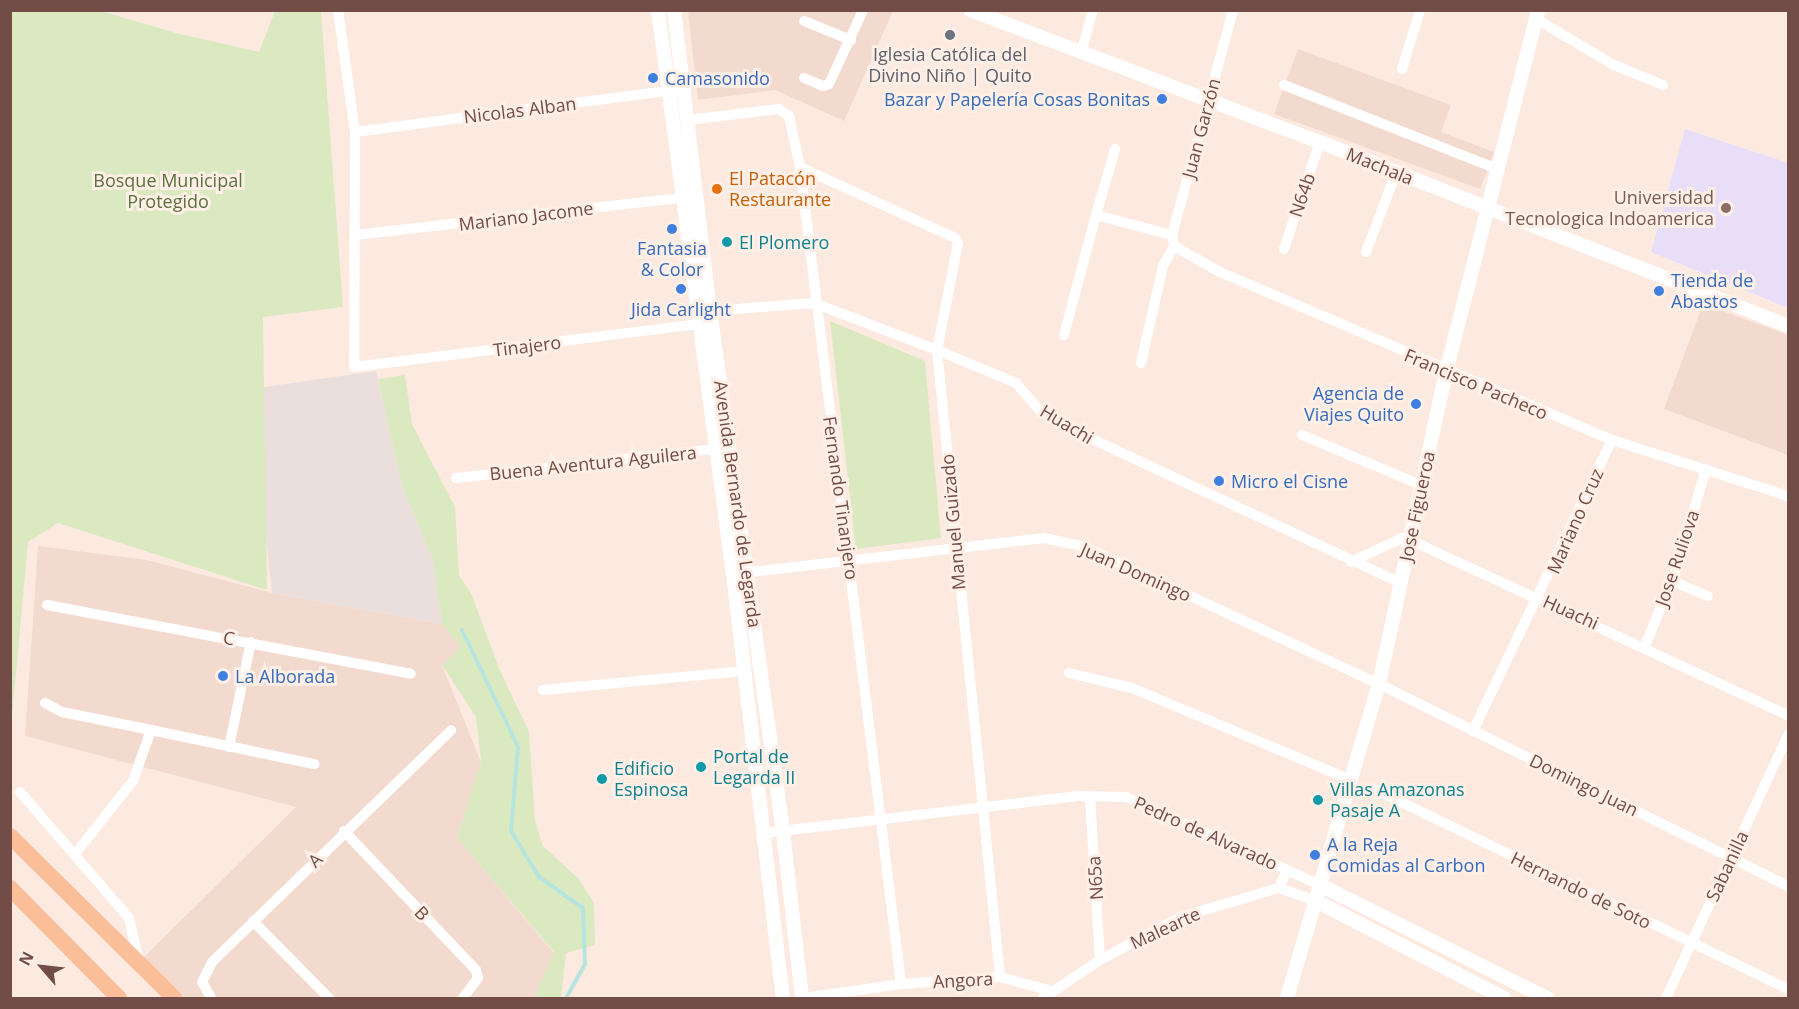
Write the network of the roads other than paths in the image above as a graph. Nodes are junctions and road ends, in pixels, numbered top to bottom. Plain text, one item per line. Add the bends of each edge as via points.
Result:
1 (338, 10) edge
2 (658, 10) edge
3 (674, 10) edge
4 (863, 10) edge
5 (970, 10) edge
6 (1093, 10) edge
7 (1233, 10) edge
8 (1420, 10) edge
9 (1538, 15) edge
10 (804, 21) dead end
11 (851, 40) junction
12 (1081, 53) junction
13 (1402, 69) dead end
14 (804, 78) dead end
15 (1284, 85) dead end
16 (1663, 85) dead end
17 (684, 88) junction
18 (667, 91) junction
19 (1209, 100) junction
20 (688, 120) junction
21 (355, 132) junction
22 (1320, 142) junction
23 (1115, 149) dead end
24 (800, 167) junction
25 (1497, 169) junction
26 (1396, 173) junction
27 (697, 196) junction
28 (682, 198) junction
29 (1487, 209) junction
30 (1096, 215) junction
31 (355, 236) junction
32 (1173, 240) junction
33 (1284, 249) dead end
34 (1366, 252) dead end
35 (814, 303) junction
36 (710, 311) junction
37 (700, 324) junction
38 (1788, 326) edge
39 (1064, 334) dead end
40 (937, 350) junction
41 (1141, 363) dead end
42 (1446, 372) junction
43 (1302, 435) dead end
44 (1612, 440) junction
45 (730, 448) junction
46 (714, 450) junction
47 (1706, 469) junction
48 (456, 478) dead end
49 (1421, 485) junction
50 (1788, 496) edge
51 (1408, 539) junction
52 (956, 548) junction
53 (850, 562) junction
54 (1352, 562) junction
55 (749, 573) junction
56 (733, 574) junction
57 (1672, 581) junction
58 (1400, 583) junction
59 (1708, 596) dead end
60 (1539, 598) junction
61 (47, 605) dead end
62 (251, 642) junction
63 (1645, 646) junction
64 (745, 671) junction
65 (1069, 673) dead end
66 (411, 674) dead end
67 (1379, 684) junction
68 (543, 690) dead end
69 (45, 703) dead end
70 (1788, 715) edge
71 (151, 730) junction
72 (451, 730) dead end
73 (1473, 731) junction
74 (1788, 735) edge
75 (230, 747) junction
76 (314, 764) dead end
77 (1351, 780) junction
78 (1374, 789) dead end
79 (20, 792) dead end
80 (1090, 797) junction
81 (981, 808) junction
82 (882, 818) junction
83 (344, 831) junction
84 (783, 831) junction
85 (764, 833) junction
86 (10, 836) edge
87 (75, 854) junction
88 (1732, 857) junction
89 (1287, 870) junction
90 (1320, 885) junction
91 (1788, 886) edge
92 (10, 888) edge
93 (1279, 888) junction
94 (1316, 901) junction
95 (253, 921) junction
96 (1691, 944) junction
97 (1100, 960) junction
98 (139, 962) junction
99 (1000, 977) junction
100 (901, 984) junction
101 (1788, 989) edge
102 (1047, 995) edge
103 (119, 999) edge
104 (174, 999) edge
105 (212, 999) edge
106 (329, 999) edge
107 (463, 999) edge
108 (783, 999) edge
109 (802, 999) edge
110 (1287, 999) edge
111 (1504, 999) edge
112 (1548, 999) edge
113 (1666, 999) edge

1 - 21 street
2 - 18 street, Avenida Bernardo de Legarda
3 - 17 street, Avenida Bernardo de Legarda
4 - 11 street
5 - 12 street, Machala
6 - 12 street
7 - 19 street, Juan Garzón
8 - 13 street
9 - 16 street via 1614,65
9 - 25 street, Jose Figueroa
10 - 11 street
11 - 14 street via 829,84
12 - 19 street, Machala
15 - 25 street
17 - 18 street, Nicolas Alban
17 - 20 street, Avenida Bernardo de Legarda
18 - 21 street, Nicolas Alban
18 - 28 street, Avenida Bernardo de Legarda
19 - 22 street, Machala
19 - 32 street, Juan Garzón
20 - 24 street, Fernando Tinanjero via 785,111
20 - 27 street, Avenida Bernardo de Legarda
21 - 31 street
22 - 26 street, Machala
22 - 33 street, N64b
23 - 30 street
24 - 35 street, Fernando Tinanjero
24 - 40 street, Manuel Guizado via 955,238 957,250
25 - 29 street, Jose Figueroa
26 - 29 street, Machala
26 - 34 street
27 - 28 street, Mariano Jacome
27 - 36 street, Avenida Bernardo de Legarda
28 - 31 street, Mariano Jacome
28 - 37 street, Avenida Bernardo de Legarda
29 - 38 street, Machala
29 - 42 street, Jose Figueroa
30 - 32 street, Francisco Pacheco
30 - 39 street
31 - 37 street, Tinajero via 354,367
32 - 41 street, Juan Garzón via 1163,266
32 - 42 street, Francisco Pacheco via 1197,262
35 - 36 street, Huachi
35 - 40 street, Huachi
35 - 53 street, Fernando Tinanjero
36 - 45 street, Avenida Bernardo de Legarda
37 - 46 street, Avenida Bernardo de Legarda
40 - 52 street, Manuel Guizado
40 - 54 street, Huachi via 1016,383 1040,411 1064,426
42 - 44 street, Francisco Pacheco
42 - 49 street, Jose Figueroa
43 - 49 street
44 - 47 street, Francisco Pacheco
44 - 60 street, Mariano Cruz
45 - 46 street, Buena Aventura Aguilera
45 - 55 street, Avenida Bernardo de Legarda
46 - 48 street, Buena Aventura Aguilera
46 - 56 street, Avenida Bernardo de Legarda
47 - 50 street, Francisco Pacheco
47 - 57 street, Jose Ruliova
49 - 51 street, Jose Figueroa
51 - 54 street via 1402,538
51 - 58 street, Jose Figueroa
51 - 60 street, Huachi
52 - 53 street, Juan Domingo
52 - 67 street, Juan Domingo via 1044,538 1083,546
52 - 81 street, Manuel Guizado
53 - 55 street, Juan Domingo
53 - 82 street, Fernando Tinanjero
54 - 58 street, Huachi
55 - 56 street, Juan Domingo
55 - 84 street, Avenida Bernardo de Legarda
56 - 64 street, Avenida Bernardo de Legarda
57 - 59 street
57 - 63 street, Jose Ruliova
58 - 67 street, Jose Figueroa
60 - 63 street, Huachi
60 - 73 street, Mariano Cruz
61 - 62 street, C
62 - 66 street, C
62 - 75 street
63 - 70 street, Huachi
64 - 68 street
64 - 85 street, Avenida Bernardo de Legarda
65 - 77 street via 1132,688
67 - 73 street, Domingo Juan
67 - 77 street, Jose Figueroa
69 - 71 street via 62,712
71 - 75 street
71 - 87 street via 133,781
72 - 83 street, A
73 - 88 street, Domingo Juan
74 - 88 street, Sabanilla
75 - 76 street
77 - 90 street, Jose Figueroa
78 - 96 street, Hernando de Soto
79 - 87 street
80 - 81 street, Pedro de Alvarado
80 - 89 street, Pedro de Alvarado via 1126,797
80 - 97 street, N65a
81 - 82 street, Pedro de Alvarado
81 - 99 street, Manuel Guizado
82 - 84 street, Pedro de Alvarado
82 - 100 street, Fernando Tinanjero
83 - 95 street, A
83 - 107 street, B via 476,970 478,978
84 - 85 street, Pedro de Alvarado
84 - 109 street, Avenida Bernardo de Legarda
85 - 108 street, Avenida Bernardo de Legarda
86 - 98 main road
87 - 98 street via 129,918
88 - 91 street, Domingo Juan
88 - 96 street, Sabanilla
89 - 90 street, Pedro de Alvarado
89 - 93 street
90 - 94 street, Jose Figueroa
90 - 112 street, Pedro de Alvarado
92 - 103 main road
93 - 94 street, Pedro de Alvarado
93 - 97 street, Malearte via 1181,917
94 - 110 street, Jose Figueroa
94 - 111 street, Pedro de Alvarado
95 - 105 street, A via 206,972 203,990
95 - 106 street
96 - 101 street, Hernando de Soto
96 - 113 street, Sabanilla
97 - 102 street, Malearte
98 - 104 main road
99 - 100 street, Angora
99 - 102 street, Angora
100 - 109 street, Angora

